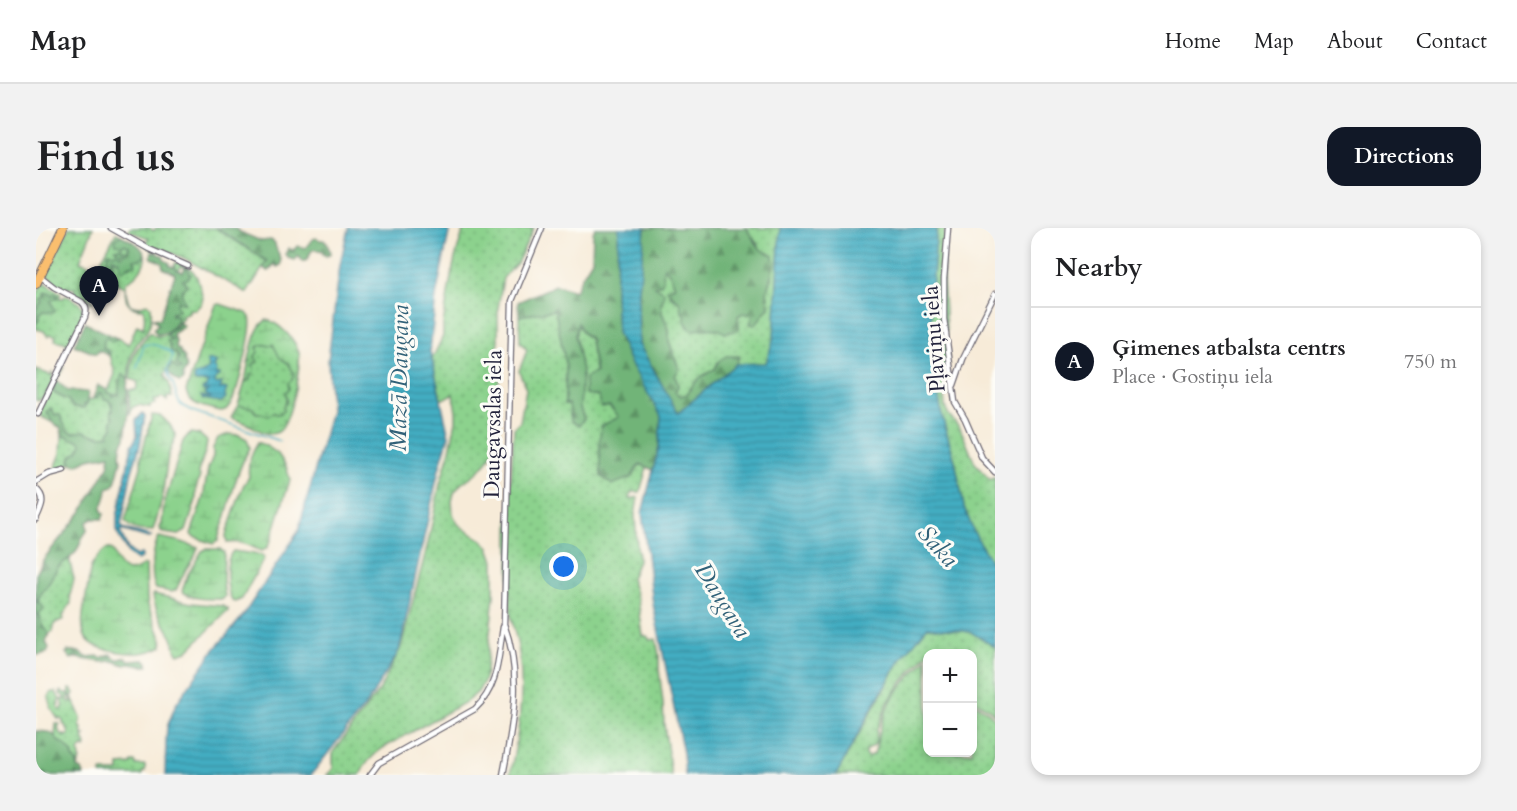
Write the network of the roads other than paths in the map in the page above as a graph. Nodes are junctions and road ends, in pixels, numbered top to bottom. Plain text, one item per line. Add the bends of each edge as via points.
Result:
1 (63, 228) edge
2 (111, 228) edge
3 (948, 228) edge
4 (542, 229) edge
5 (188, 266) dead end
6 (38, 280) edge
7 (995, 294) edge
8 (953, 386) junction
9 (38, 414) dead end
10 (64, 470) dead end
11 (995, 472) edge
12 (36, 482) edge
13 (36, 489) edge
14 (36, 519) edge
15 (504, 624) junction
16 (370, 775) edge
17 (503, 775) edge

1 - 6 highway
2 - 5 street
3 - 8 street, Pļaviņu iela via 944,320
4 - 15 street, Daugavsalas iela via 512,301
6 - 9 street via 82,302 86,311
7 - 8 street
8 - 11 street, Pļaviņu iela via 955,402 982,458
10 - 12 street
13 - 14 street via 42,505
15 - 16 street, Daugavsalas iela via 492,685 482,702 379,763
15 - 17 street, Daugavsalas iela via 515,693

